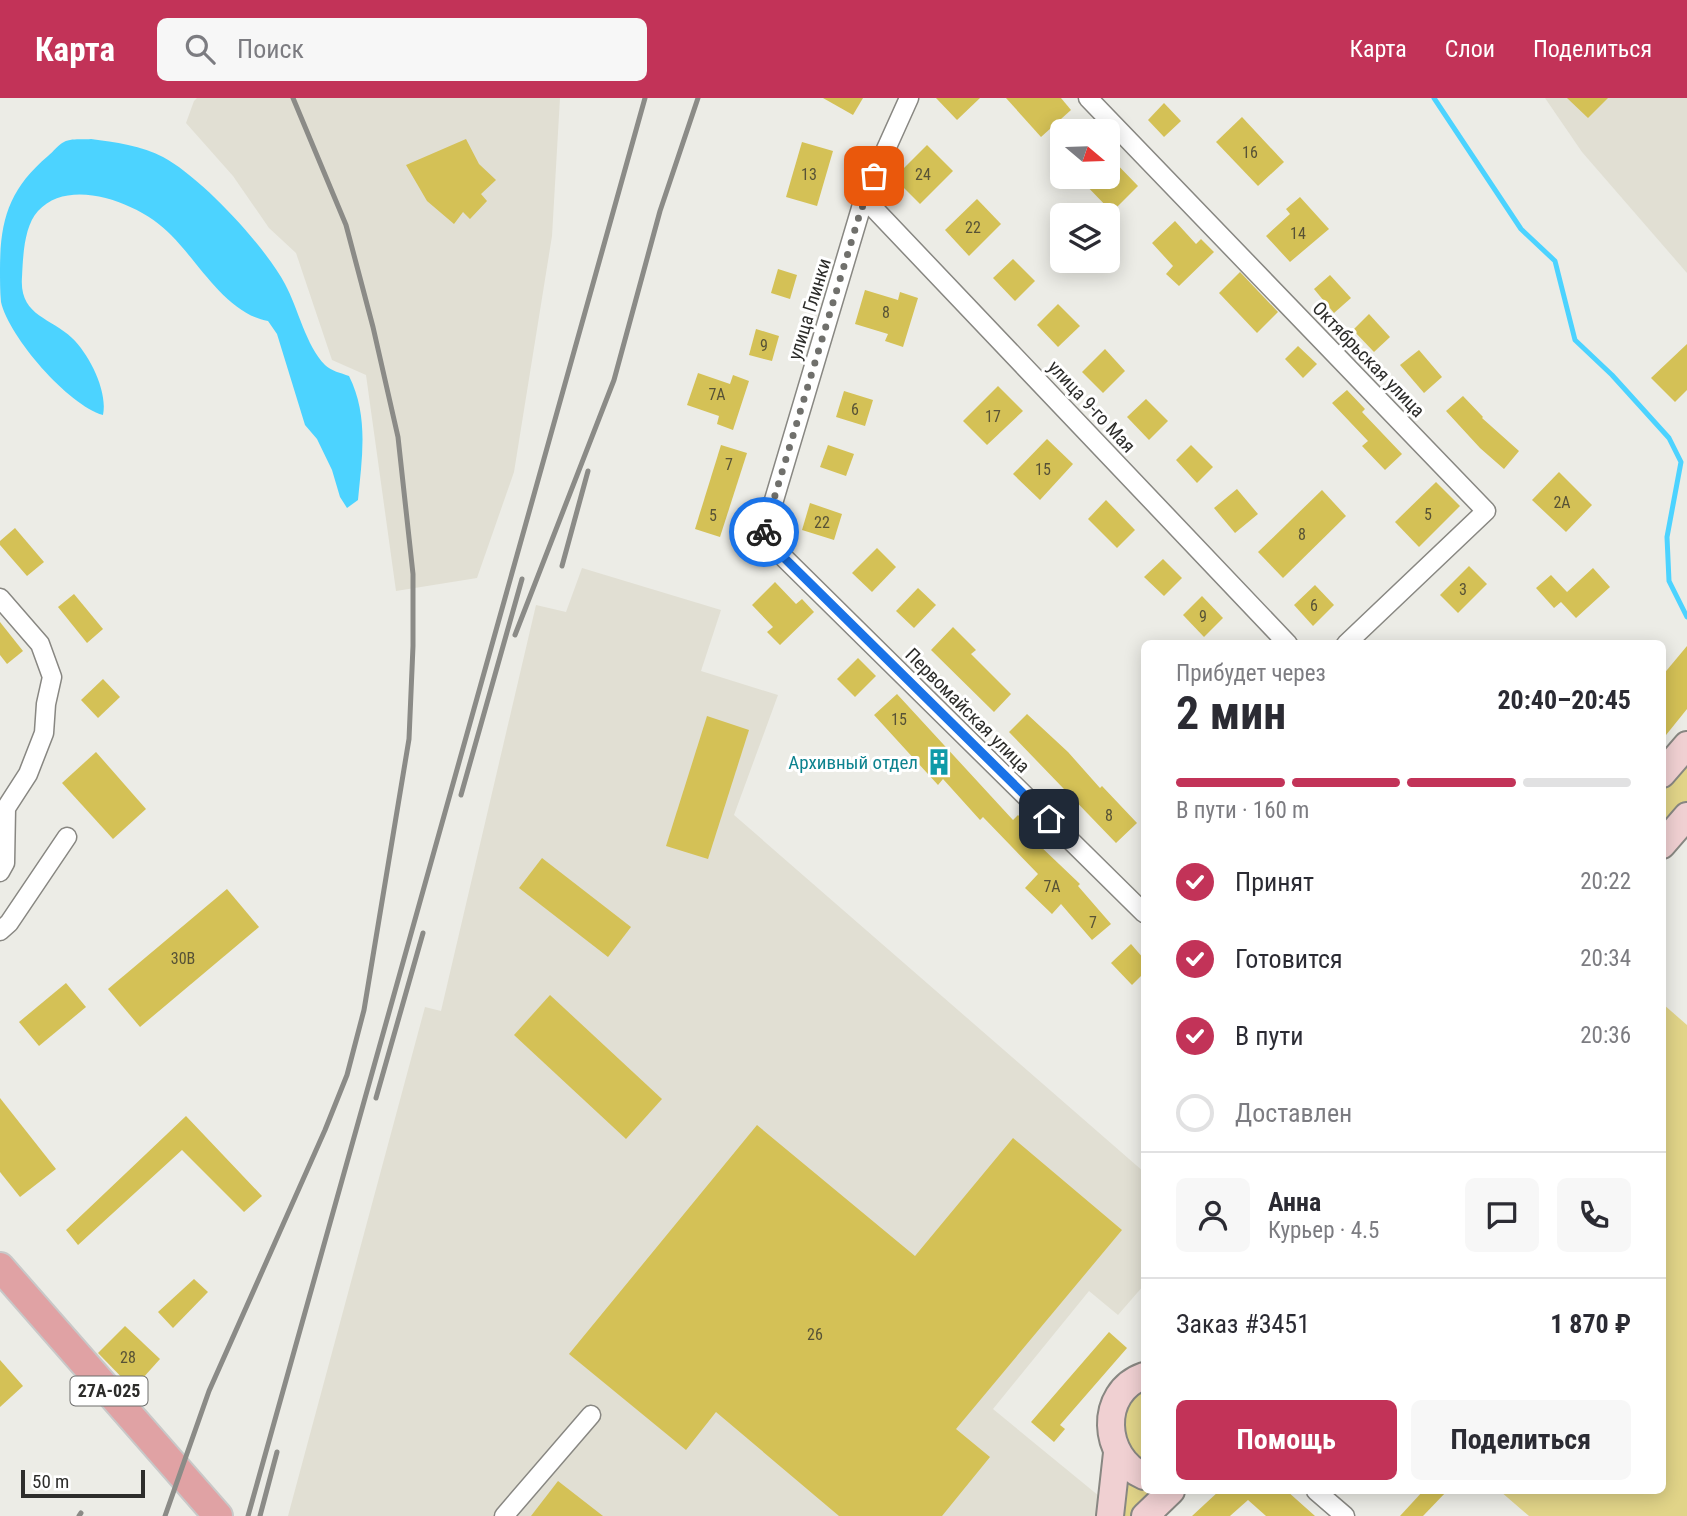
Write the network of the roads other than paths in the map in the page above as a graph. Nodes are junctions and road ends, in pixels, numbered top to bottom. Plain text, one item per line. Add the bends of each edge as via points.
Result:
1 (909, 98) edge
2 (1088, 98) edge
3 (864, 198) junction
4 (763, 537) joint
5 (0, 598) edge
6 (1284, 640) edge
7 (1350, 640) edge
8 (1687, 745) edge
9 (1666, 769) edge
10 (1687, 816) edge
11 (67, 837) dead end
12 (1666, 840) edge
13 (0, 872) edge
14 (1141, 911) edge
15 (0, 931) edge
16 (0, 1267) edge
17 (1138, 1377) edge
18 (591, 1415) dead end
19 (1117, 1453) junction
20 (1141, 1475) edge
21 (1168, 1494) edge
22 (1319, 1494) edge
23 (218, 1516) edge
24 (504, 1516) edge
25 (1110, 1516) edge
26 (1145, 1516) edge
27 (1345, 1516) edge

1 - 3 street, улица Глинки
2 - 7 street, Октябрьская улица via 1486,511
3 - 4 street, улица Глинки
3 - 6 street, улица 9-го Мая
4 - 14 street, Первомайская улица
5 - 13 street via 40,644 52,677 44,733 28,774 6,808 5,863
8 - 9 main road
10 - 12 main road
11 - 15 street
16 - 23 main road, 27А-025
17 - 19 main road via 1112,1413
18 - 24 street
19 - 20 main road
19 - 25 main road
21 - 26 main road
22 - 27 street

